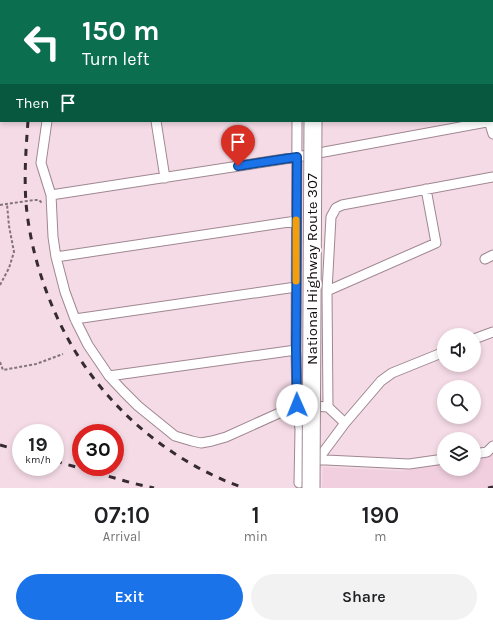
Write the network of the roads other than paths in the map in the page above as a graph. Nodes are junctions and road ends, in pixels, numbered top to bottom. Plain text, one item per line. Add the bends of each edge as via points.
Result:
1 (46, 122) edge
2 (156, 122) edge
3 (297, 122) edge
4 (313, 122) edge
5 (486, 122) edge
6 (491, 122) edge
7 (493, 134) edge
8 (297, 157) junction
9 (493, 177) edge
10 (165, 178) junction
11 (426, 189) junction
12 (51, 195) junction
13 (296, 221) junction
14 (56, 257) junction
15 (296, 287) junction
16 (327, 291) junction
17 (75, 319) junction
18 (493, 332) edge
19 (481, 337) edge
20 (296, 350) junction
21 (437, 355) edge
22 (109, 376) junction
23 (297, 405) junction
24 (328, 407) junction
25 (345, 423) junction
26 (493, 446) edge
27 (481, 453) edge
28 (316, 460) junction
29 (437, 460) edge
30 (302, 486) edge

1 - 12 street via 41,163
2 - 10 street
3 - 8 street
4 - 30 highway, National Highway Route 307, bridge
5 - 8 street
6 - 7 street
8 - 10 street
8 - 13 street
9 - 11 street
10 - 12 street
11 - 16 street via 436,243
11 - 16 street via 336,208 331,217
12 - 14 street via 52,236
13 - 14 street
13 - 15 street
14 - 17 street via 64,292
15 - 17 street
15 - 20 street
16 - 24 street
17 - 22 street via 88,345
18 - 19 street
20 - 22 street
20 - 23 street
21 - 25 street via 392,373 381,381
22 - 23 street via 138,406 175,436 201,443 226,437
23 - 24 street
23 - 30 street
24 - 25 street
25 - 28 street
26 - 27 street via 487,452
28 - 29 street via 409,464
28 - 30 street

